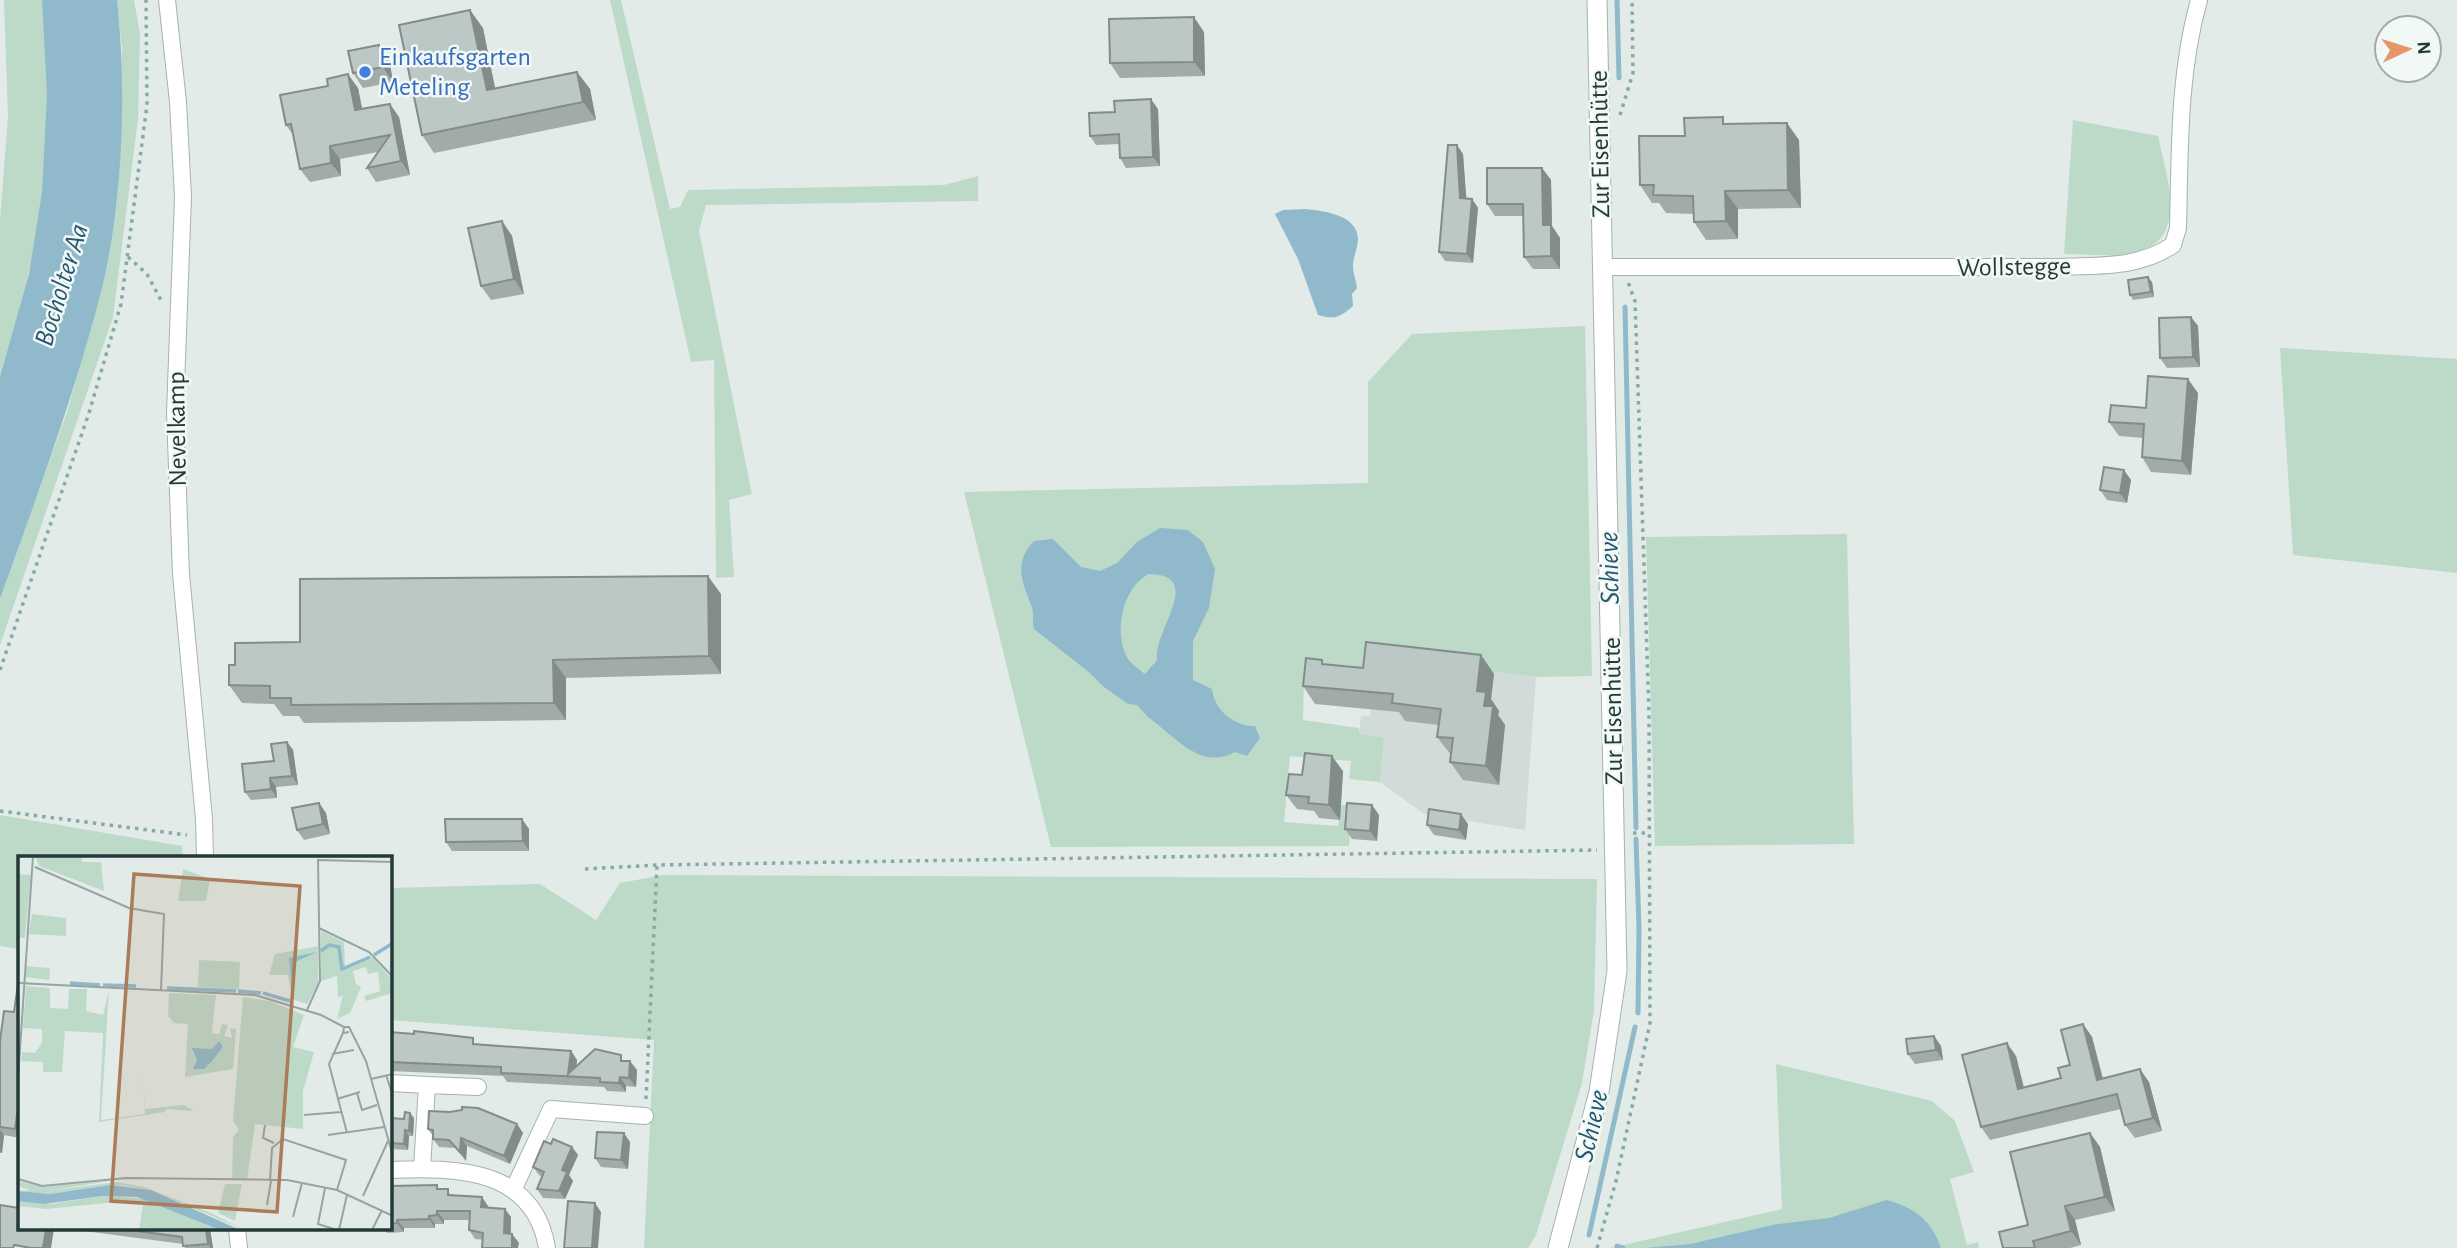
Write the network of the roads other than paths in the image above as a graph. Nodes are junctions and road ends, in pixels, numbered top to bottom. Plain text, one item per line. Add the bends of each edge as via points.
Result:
1 (167, 0) edge
2 (1597, 0) edge
3 (2199, 0) edge
4 (1613, 268) junction
5 (205, 856) edge
6 (392, 1083) edge
7 (427, 1084) junction
8 (478, 1087) dead end
9 (645, 1116) road end
10 (422, 1169) junction
11 (392, 1170) edge
12 (514, 1188) junction
13 (237, 1230) edge
14 (239, 1248) edge
15 (547, 1248) edge
16 (1558, 1248) edge

1 - 5 street, Nevelkamp via 183,197 175,413 181,573
2 - 4 street, Zur Eisenhütte
3 - 4 street, Wollstegge via 2188,40 2181,103 2178,228 2173,246 2157,256 2133,264 2063,267
4 - 16 street, Zur Eisenhütte via 1617,971 1599,1092
6 - 7 street
7 - 8 street
7 - 10 street
9 - 12 street via 551,1109
10 - 11 street
10 - 12 street via 482,1175
12 - 15 street via 544,1227
13 - 14 street

